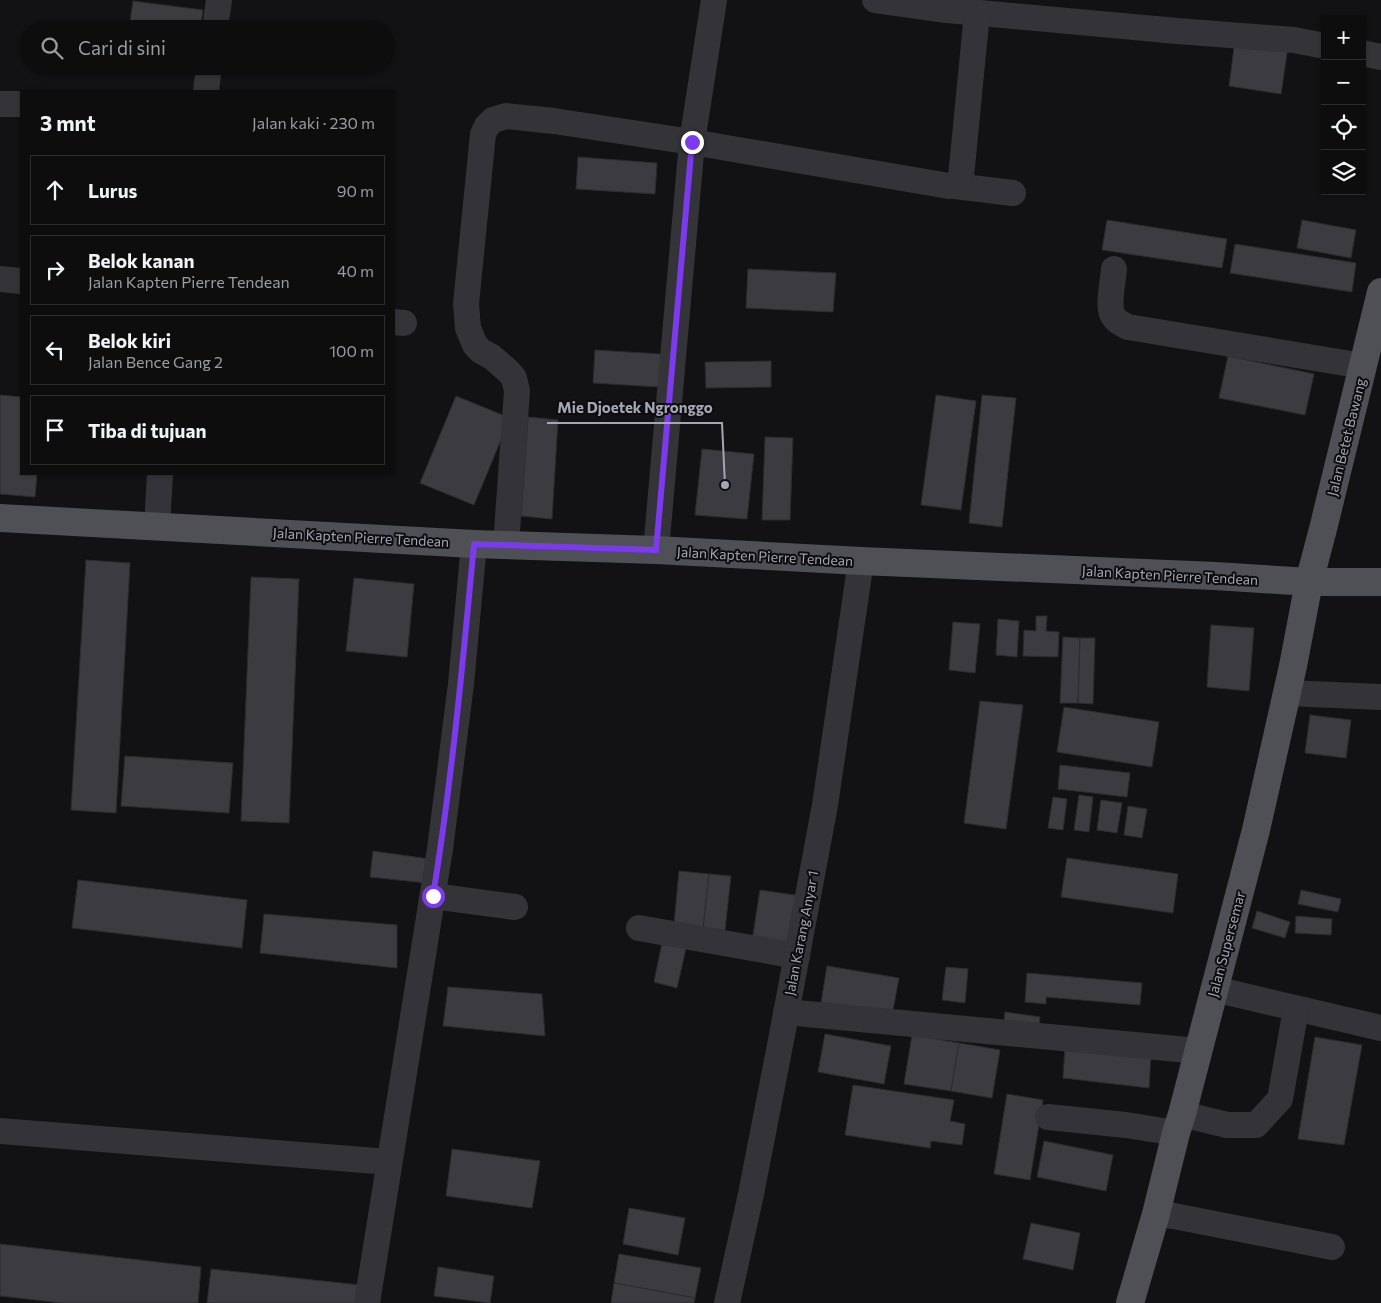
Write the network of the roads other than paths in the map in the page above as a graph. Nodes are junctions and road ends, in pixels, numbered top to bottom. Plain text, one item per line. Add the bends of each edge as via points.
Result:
1 (219, 0) edge
2 (714, 0) edge
3 (875, 0) edge
4 (977, 13) junction
5 (216, 20) edge
6 (1321, 45) edge
7 (1366, 54) edge
8 (1381, 57) edge
9 (209, 75) edge
10 (206, 90) edge
11 (0, 104) edge
12 (20, 104) edge
13 (692, 142) junction
14 (955, 186) junction
15 (1013, 193) dead end
16 (1114, 269) dead end
17 (0, 279) edge
18 (20, 281) edge
19 (1381, 292) edge
20 (1363, 366) junction
21 (160, 475) edge
22 (0, 518) edge
23 (157, 526) junction
24 (474, 544) junction
25 (506, 545) junction
26 (656, 550) junction
27 (861, 561) junction
28 (1308, 582) junction
29 (1381, 582) edge
30 (1287, 693) junction
31 (1381, 697) edge
32 (433, 896) junction
33 (515, 907) dead end
34 (639, 928) dead end
35 (797, 956) junction
36 (1214, 988) junction
37 (1296, 1009) junction
38 (786, 1012) junction
39 (1381, 1028) edge
40 (1199, 1051) junction
41 (1048, 1117) dead end
42 (1179, 1124) junction
43 (0, 1132) edge
44 (389, 1162) junction
45 (1156, 1214) junction
46 (1332, 1247) dead end
47 (368, 1303) edge
48 (727, 1303) edge
49 (1130, 1303) edge

1 - 5 street
2 - 13 street
3 - 4 street
4 - 6 street via 1284,39
4 - 14 street via 962,177
7 - 8 street
9 - 10 street
11 - 12 street
13 - 14 street
13 - 25 street via 506,116 493,120 483,134 466,304 468,328 475,345 508,371 514,378 517,391
13 - 26 street
14 - 15 street
16 - 20 street via 1112,315 1128,327
17 - 18 street
19 - 20 main road, Jalan Betet Bawang
20 - 28 main road, Jalan Betet Bawang
21 - 23 street
22 - 23 main road, Jalan Kapten Pierre Tendean
23 - 24 main road, Jalan Kapten Pierre Tendean
24 - 25 main road, Jalan Kapten Pierre Tendean
24 - 32 street via 461,684
25 - 26 main road, Jalan Kapten Pierre Tendean
26 - 27 main road, Jalan Kapten Pierre Tendean
27 - 28 main road, Jalan Kapten Pierre Tendean
27 - 35 street, Jalan Karang Anyar 1 via 826,805
28 - 29 main road, Jalan Kapten Pierre Tendean
28 - 30 main road, Jalan Supersemar
30 - 31 street
30 - 36 main road, Jalan Supersemar via 1256,830
32 - 33 street
32 - 44 street
34 - 35 street
35 - 38 street, Jalan Karang Anyar 1
36 - 37 street
36 - 40 main road, Jalan Supersemar
37 - 39 street
37 - 42 street via 1280,1098 1256,1125
38 - 40 street
38 - 48 street, Jalan Karang Anyar 1
40 - 42 main road, Jalan Supersemar
41 - 42 street via 1126,1125
42 - 45 main road, Jalan Supersemar
43 - 44 street
44 - 47 street
45 - 46 street
45 - 49 main road, Jalan Supersemar

